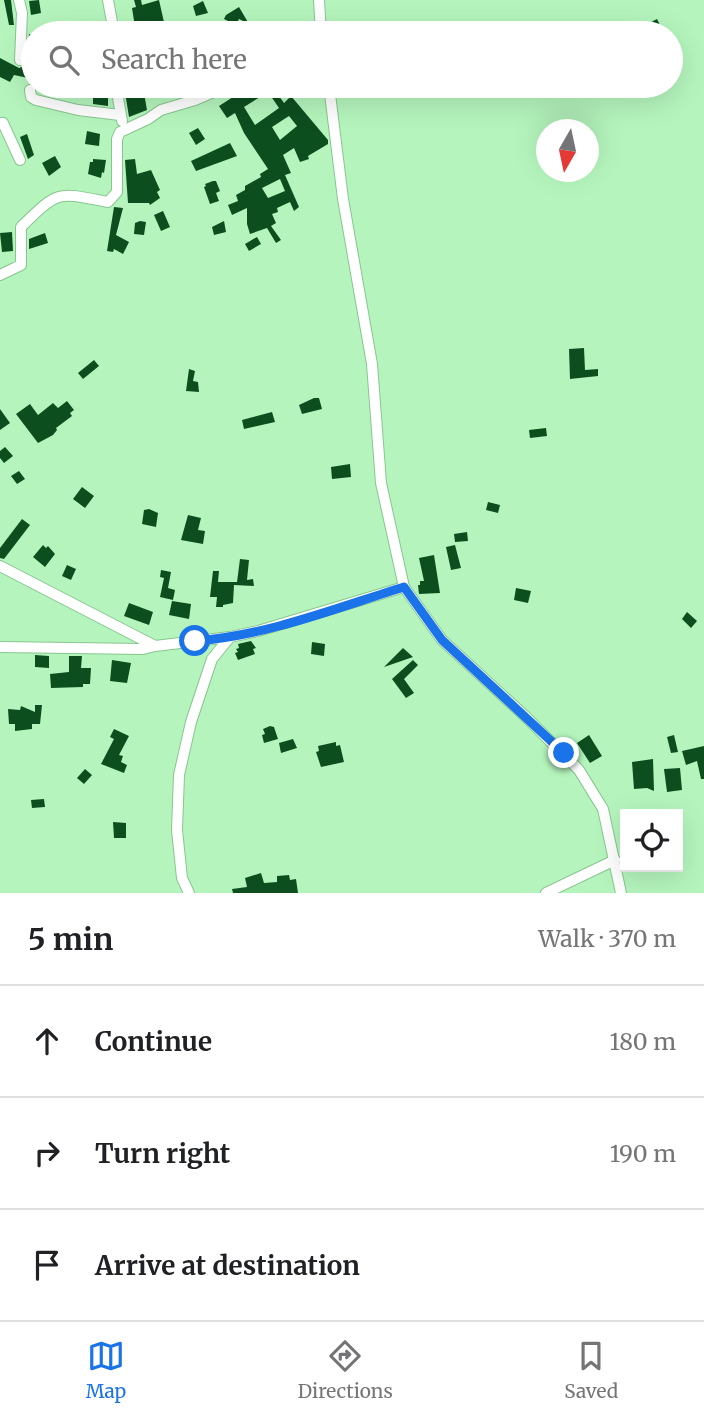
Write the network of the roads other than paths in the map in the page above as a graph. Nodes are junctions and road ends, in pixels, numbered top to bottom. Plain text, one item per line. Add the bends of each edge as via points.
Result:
1 (19, 0) edge
2 (108, 0) edge
3 (319, 0) edge
4 (22, 21) edge
5 (112, 21) edge
6 (318, 21) edge
7 (21, 36) edge
8 (20, 60) dead end
9 (33, 98) edge
10 (118, 98) edge
11 (200, 98) edge
12 (330, 98) edge
13 (120, 115) junction
14 (0, 123) edge
15 (124, 128) junction
16 (20, 160) dead end
17 (0, 275) edge
18 (0, 566) edge
19 (404, 587) junction
20 (230, 637) junction
21 (155, 646) junction
22 (0, 647) edge
23 (615, 860) junction
24 (188, 893) edge
25 (546, 893) edge
26 (621, 893) edge

1 - 4 street
2 - 5 street
3 - 6 street
7 - 8 street
9 - 13 street
10 - 13 street
11 - 15 street
12 - 19 street via 342,199 372,364 381,483
13 - 15 street
14 - 16 street
15 - 17 street via 117,139 117,192 113,198 108,202 71,195 49,200 21,227 21,265
18 - 21 street
19 - 20 street
19 - 23 street via 442,640 579,770 603,809
20 - 21 street
20 - 24 street via 212,659 179,775 177,830
21 - 22 street
23 - 25 street
23 - 26 street

